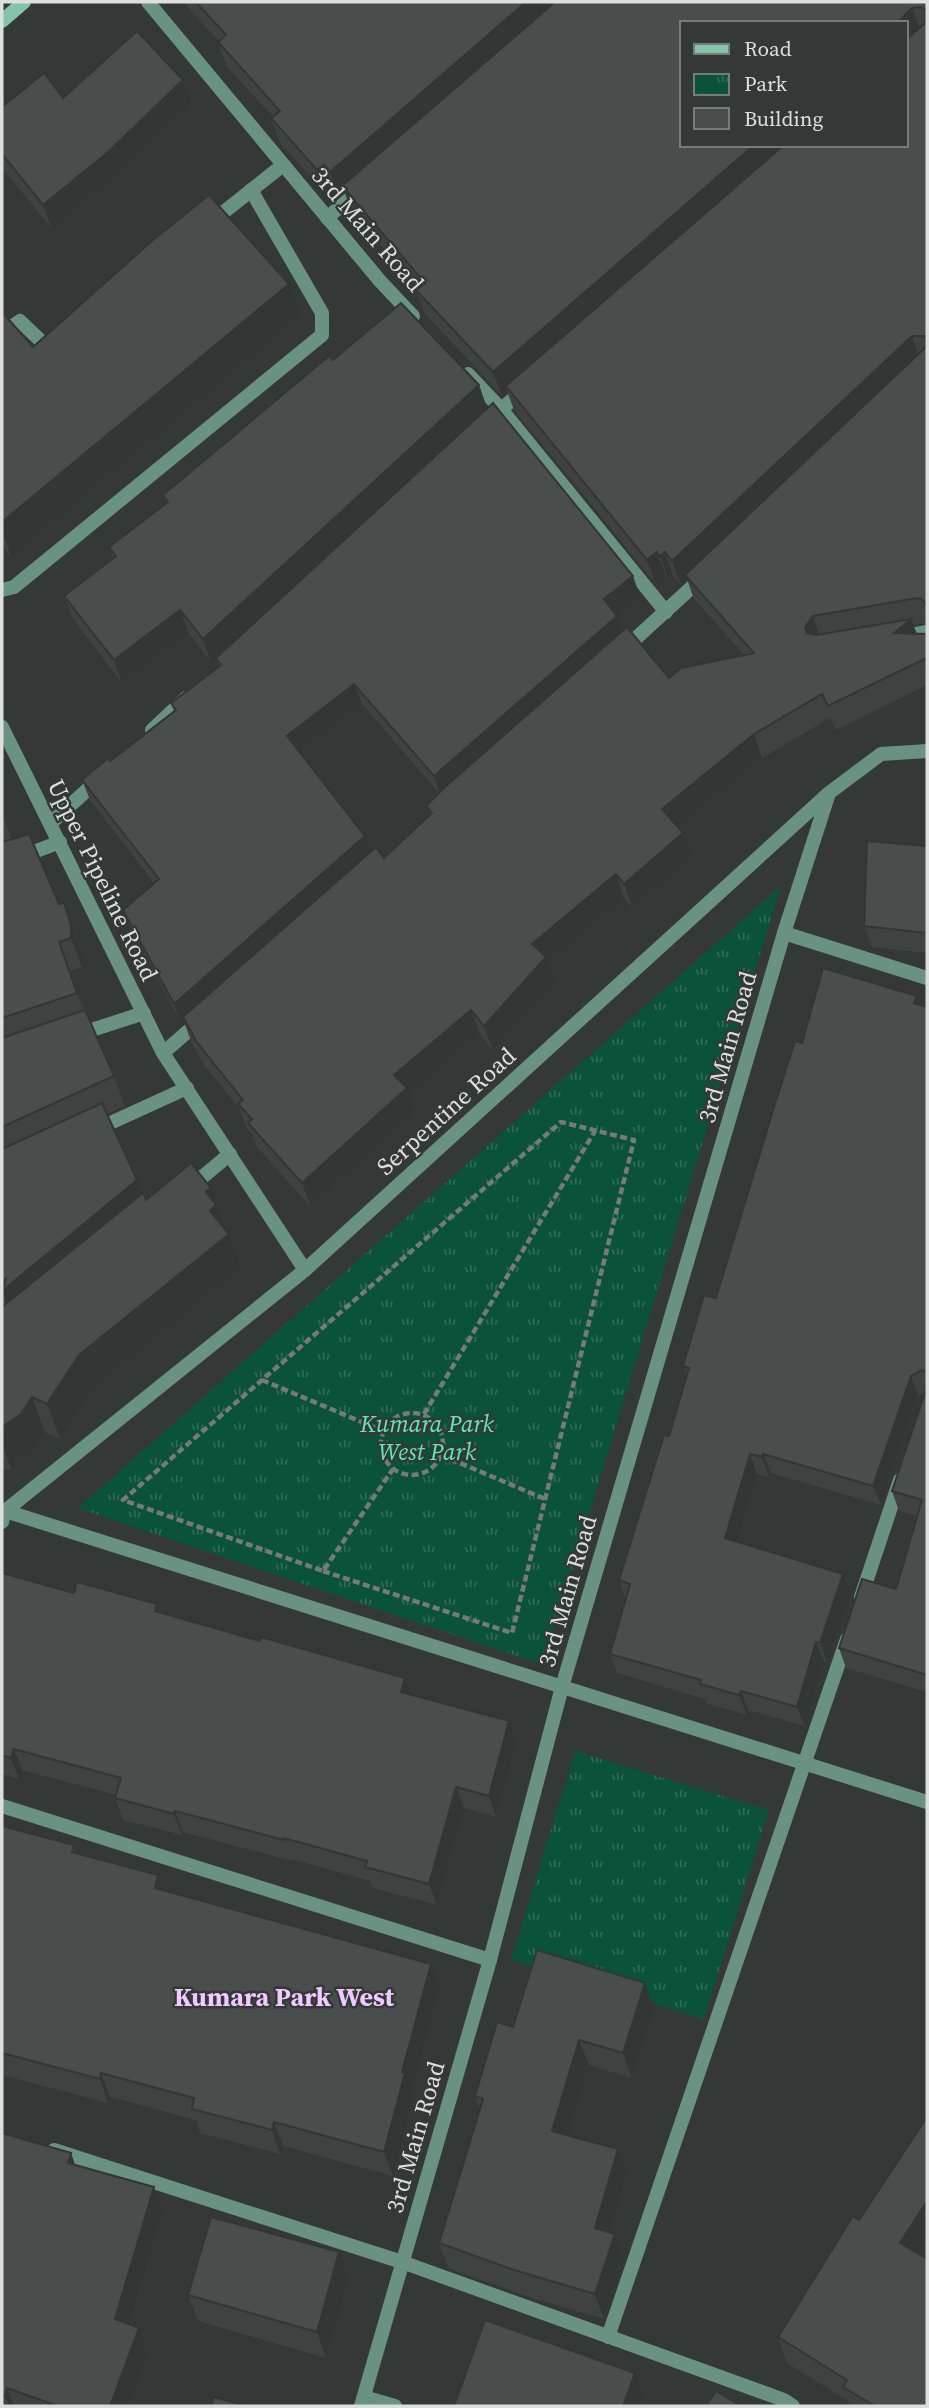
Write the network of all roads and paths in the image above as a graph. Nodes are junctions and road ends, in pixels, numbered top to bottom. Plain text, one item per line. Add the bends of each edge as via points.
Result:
1 (24, 2) edge
2 (148, 2) edge
3 (2, 21) edge
4 (283, 165) junction
5 (369, 182) edge
6 (251, 190) junction
7 (327, 218) junction
8 (198, 233) edge
9 (426, 330) edge
10 (2, 333) edge
11 (69, 337) edge
12 (454, 360) edge
13 (532, 382) edge
14 (501, 409) junction
15 (470, 437) edge
16 (716, 565) edge
17 (2, 590) edge
18 (666, 612) junction
19 (927, 632) edge
20 (888, 639) edge
21 (613, 658) edge
22 (194, 691) edge
23 (2, 727) edge
24 (143, 738) edge
25 (927, 751) edge
26 (112, 767) edge
27 (829, 793) junction
28 (51, 823) junction
29 (60, 842) junction
30 (2, 864) edge
31 (784, 933) junction
32 (927, 978) edge
33 (215, 1007) edge
34 (144, 1013) junction
35 (66, 1039) edge
36 (163, 1053) junction
37 (187, 1088) junction
38 (595, 1131) junction
39 (78, 1138) edge
40 (230, 1154) junction
41 (178, 1197) edge
42 (305, 1270) junction
43 (262, 1380) junction
44 (424, 1414) junction
45 (383, 1431) junction
46 (441, 1455) junction
47 (905, 1464) edge
48 (393, 1469) junction
49 (545, 1499) junction
50 (3, 1514) edge
51 (323, 1571) junction
52 (562, 1687) junction
53 (805, 1764) junction
54 (927, 1802) edge
55 (2, 1806) edge
56 (490, 1961) junction
57 (41, 2146) edge
58 (402, 2262) junction
59 (608, 2337) junction
60 (363, 2402) edge
61 (395, 2406) edge
62 (793, 2406) edge

1 - 3 street
2 - 4 street, 3rd Main Road
4 - 6 street
4 - 7 street, 3rd Main Road
5 - 7 street
6 - 8 street
6 - 17 street via 322,313 322,335 14,587
7 - 9 street, 3rd Main Road
10 - 11 street via 20,321 50,346
12 - 14 street
13 - 14 street
14 - 15 street
14 - 18 street
16 - 18 street
18 - 21 street
19 - 20 street
22 - 24 street
23 - 28 street, Upper Pipeline Road
25 - 27 street, Serpentine Road via 881,754
26 - 28 street
27 - 31 street, 3rd Main Road
27 - 42 street, Serpentine Road
28 - 29 street, Upper Pipeline Road
29 - 30 street
29 - 34 street, Upper Pipeline Road
31 - 32 street
31 - 52 street, 3rd Main Road
33 - 36 street
34 - 35 street
34 - 36 street, Upper Pipeline Road
36 - 37 street, Upper Pipeline Road
37 - 39 street
37 - 40 street, Upper Pipeline Road
38 - 43 path via 561,1122
38 - 44 path
38 - 49 path via 634,1140
40 - 41 street
40 - 42 street, Upper Pipeline Road
42 - 50 street, Serpentine Road
43 - 45 path
43 - 51 path via 123,1500
44 - 45 path via 409,1412 395,1417
44 - 46 path via 436,1423 443,1437
45 - 48 path via 380,1449
46 - 48 path via 423,1473 407,1475
46 - 49 path
47 - 53 street
48 - 51 path
49 - 51 path via 512,1633
50 - 52 street
52 - 53 street
52 - 56 street, 3rd Main Road
53 - 54 street
53 - 59 street
55 - 56 street
56 - 58 street, 3rd Main Road
57 - 58 street
58 - 59 street
58 - 60 street, 3rd Main Road
59 - 62 street
60 - 61 street

